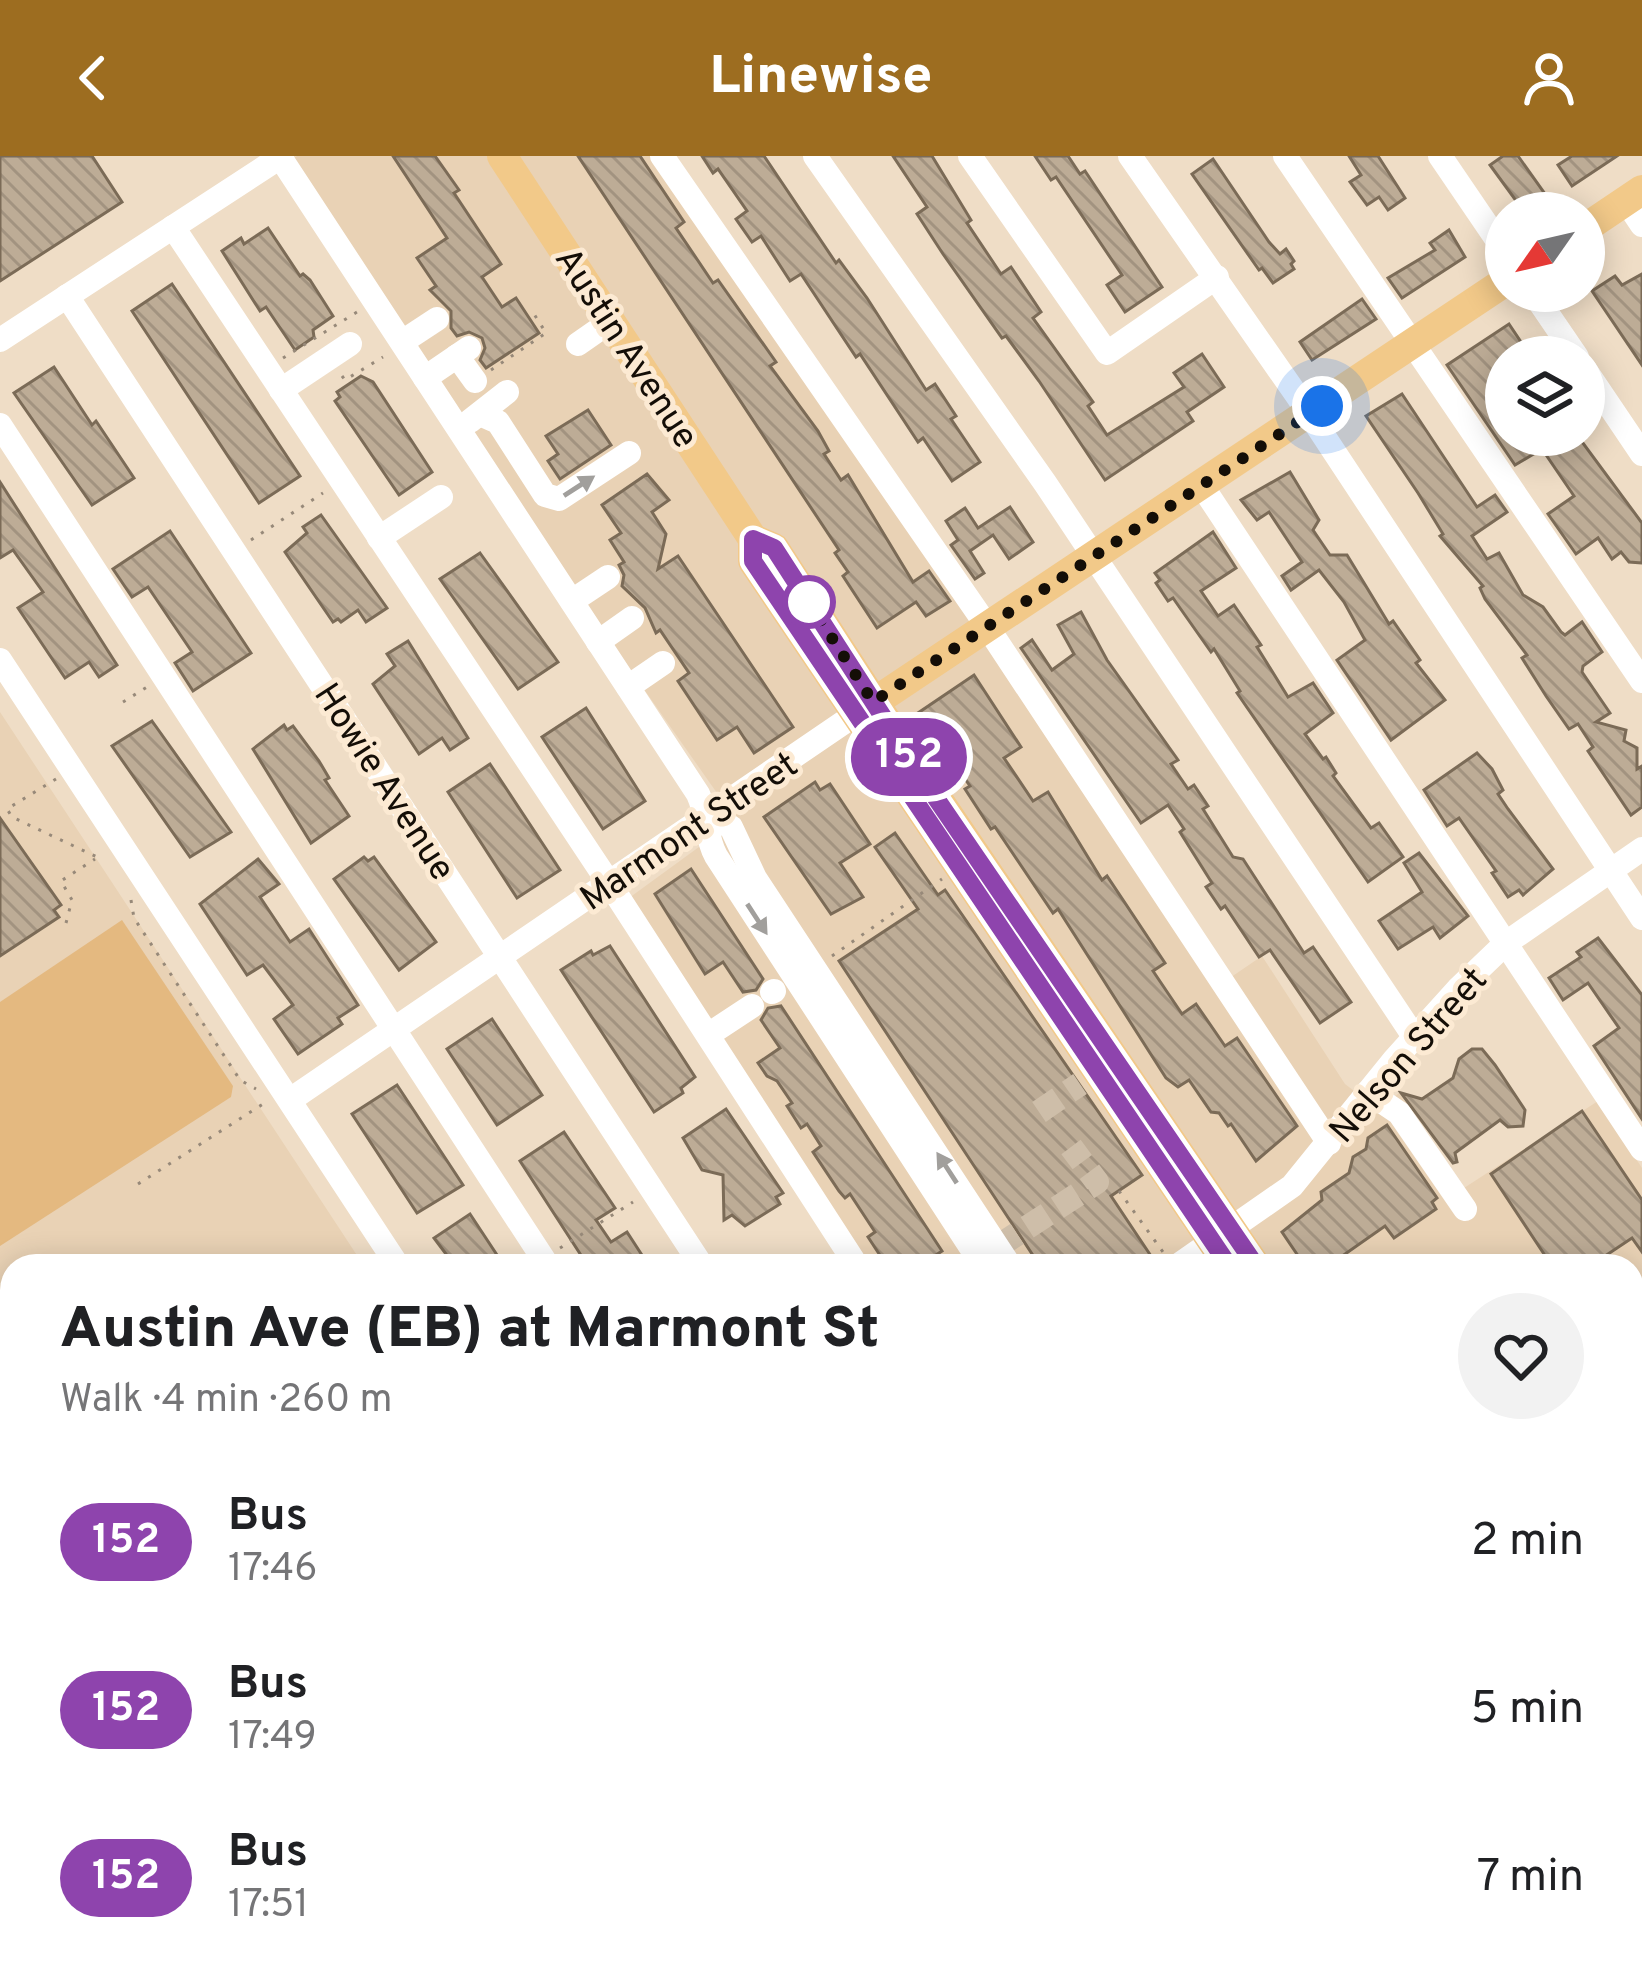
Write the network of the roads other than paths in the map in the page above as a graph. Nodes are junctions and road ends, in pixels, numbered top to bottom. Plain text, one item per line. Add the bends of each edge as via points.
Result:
1 (502, 156) edge
2 (662, 156) edge
3 (815, 156) edge
4 (970, 156) edge
5 (1130, 156) edge
6 (1285, 156) edge
7 (1440, 156) edge
8 (281, 157) edge
9 (1637, 205) edge
10 (1605, 219) edge
11 (1485, 222) edge
12 (173, 227) junction
13 (1217, 277) junction
14 (1485, 295) edge
15 (67, 296) junction
16 (437, 319) dead end
17 (611, 321) junction
18 (0, 340) edge
19 (578, 344) dead end
20 (1414, 344) junction
21 (396, 348) junction
22 (340, 351) road end
23 (425, 378) junction
24 (478, 379) road end
25 (281, 390) junction
26 (1605, 399) edge
27 (1309, 415) junction
28 (0, 425) edge
29 (458, 428) junction
30 (629, 452) dead end
31 (1642, 454) edge
32 (1202, 486) junction
33 (441, 497) dead end
34 (380, 538) junction
35 (1094, 556) junction
36 (608, 577) dead end
37 (572, 601) junction
38 (632, 618) dead end
39 (987, 627) junction
40 (598, 641) junction
41 (0, 660) edge
42 (663, 663) dead end
43 (1642, 681) edge
44 (628, 688) junction
45 (864, 708) junction
46 (708, 816) junction
47 (1642, 849) edge
48 (1610, 871) junction
49 (609, 883) junction
50 (1642, 918) edge
51 (1506, 943) junction
52 (502, 957) junction
53 (766, 996) dead end
54 (392, 1030) junction
55 (708, 1035) junction
56 (1415, 1038) junction
57 (1368, 1092) junction
58 (277, 1101) junction
59 (1329, 1143) junction
60 (1642, 1149) edge
61 (1465, 1209) dead end
62 (1224, 1246) edge
63 (389, 1254) edge
64 (540, 1254) edge
65 (694, 1254) edge
66 (849, 1254) edge
67 (974, 1254) edge
68 (1002, 1254) edge
69 (1194, 1254) edge

1 - 17 main road, Austin Avenue
2 - 39 street
3 - 35 street
4 - 13 street via 1107,353
5 - 13 street
6 - 20 street
7 - 11 street
8 - 12 street
8 - 21 street
9 - 10 main road
12 - 15 street
12 - 25 street
13 - 27 street
14 - 20 main road, Marmont Street
15 - 18 street
15 - 52 street, Howie Avenue
16 - 21 street
17 - 19 street
17 - 45 main road, Austin Avenue via 753,539 753,561
20 - 27 main road, Marmont Street
20 - 43 street
21 - 23 street
22 - 25 street
23 - 24 street via 463,352
23 - 29 street
25 - 34 street
26 - 31 street
27 - 32 main road, Marmont Street
27 - 48 street
28 - 54 street
29 -> 30 street via 494,402 498,422 545,495 559,499
29 - 37 street
32 - 35 main road, Marmont Street
32 - 51 street
33 - 34 street
34 - 49 street
35 - 39 main road, Marmont Street
35 - 56 street
36 - 37 street
37 - 40 street
38 - 40 street
39 - 45 main road, Marmont Street
39 - 59 street
40 - 44 street
41 - 58 street
42 - 44 street
44 - 46 street
45 - 46 street, Marmont Street
45 - 62 main road, Austin Avenue
45 - 62 main road, Austin Avenue via 1089,1078
46 - 49 street, Marmont Street
46 -> 67 street via 716,856
68 -> 46 street via 755,878 731,827
47 - 48 street, Nelson Street
48 - 50 street
48 - 51 street, Nelson Street
49 - 52 street, Marmont Street
49 - 55 street
51 - 56 street, Nelson Street
51 - 60 street
52 - 54 street, Marmont Street
52 - 65 street, Howie Avenue
53 - 55 street
54 - 58 street, Marmont Street
54 - 64 street
55 - 66 street
56 - 57 street, Nelson Street
57 - 59 street, Nelson Street
57 - 61 street via 1399,1113
58 - 63 street
59 - 62 street, Nelson Street
62 - 69 street, Nelson Street

